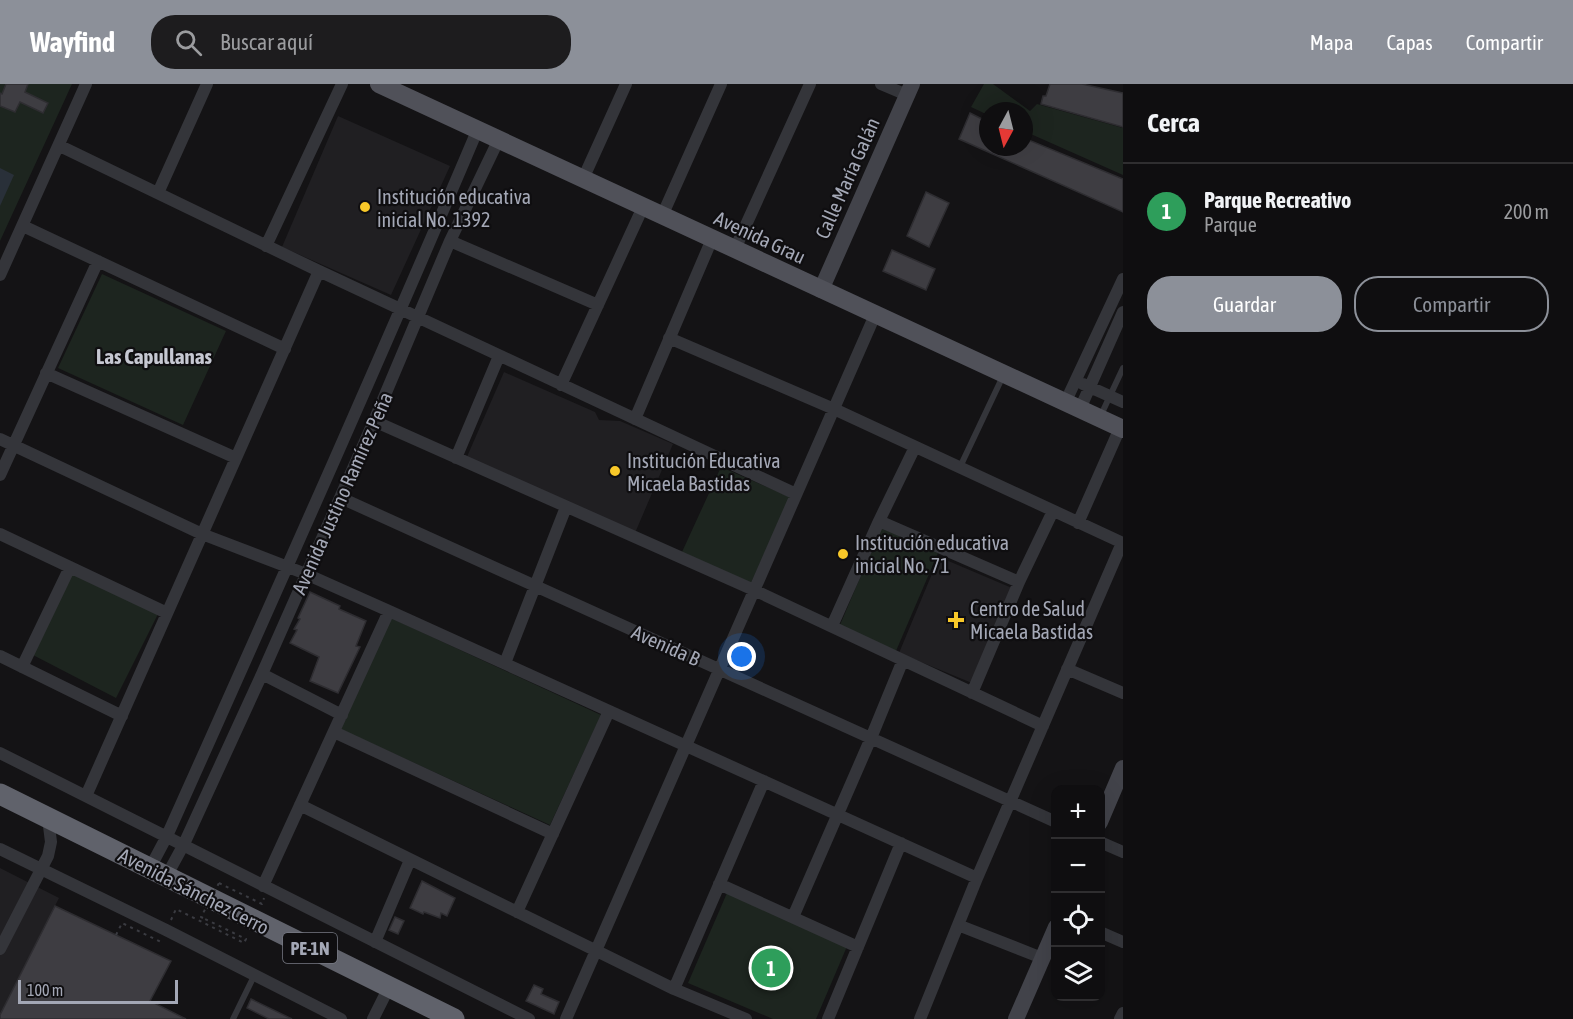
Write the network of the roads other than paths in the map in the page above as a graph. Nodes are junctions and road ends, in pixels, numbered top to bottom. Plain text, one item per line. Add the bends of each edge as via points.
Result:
1 (86, 84) edge
2 (207, 84) edge
3 (342, 84) edge
4 (379, 84) edge
5 (626, 84) edge
6 (721, 84) edge
7 (810, 84) edge
8 (881, 84) edge
9 (403, 89) edge
10 (904, 89) edge
11 (477, 131) junction
12 (498, 141) junction
13 (60, 146) junction
14 (583, 179) junction
15 (158, 193) junction
16 (643, 207) junction
17 (662, 216) junction
18 (23, 226) junction
19 (712, 239) junction
20 (450, 241) junction
21 (266, 246) junction
22 (735, 249) junction
23 (98, 261) junction
24 (319, 272) junction
25 (0, 275) edge
26 (1123, 279) edge
27 (815, 287) junction
28 (598, 305) junction
29 (402, 309) junction
30 (1123, 312) edge
31 (875, 315) junction
32 (418, 316) junction
33 (669, 338) junction
34 (285, 349) junction
35 (499, 356) junction
36 (1123, 368) edge
37 (46, 373) junction
38 (1004, 375) junction
39 (1075, 380) junction
40 (561, 385) junction
41 (1089, 387) junction
42 (1110, 396) junction
43 (1123, 402) edge
44 (1072, 406) junction
45 (834, 409) junction
46 (1099, 418) junction
47 (635, 419) junction
48 (374, 421) junction
49 (1122, 428) edge
50 (0, 439) edge
51 (14, 445) junction
52 (915, 447) junction
53 (236, 458) junction
54 (456, 458) junction
55 (960, 468) junction
56 (0, 475) edge
57 (796, 494) junction
58 (341, 498) junction
59 (566, 507) junction
60 (1053, 511) junction
61 (879, 521) junction
62 (1078, 523) junction
63 (0, 534) edge
64 (202, 534) junction
65 (1123, 543) edge
66 (70, 567) junction
67 (288, 567) junction
68 (306, 574) junction
69 (1019, 582) junction
70 (534, 585) junction
71 (754, 590) junction
72 (389, 611) junction
73 (167, 613) junction
74 (831, 626) junction
75 (0, 656) edge
76 (903, 660) junction
77 (505, 663) junction
78 (22, 667) junction
79 (719, 669) junction
80 (1067, 669) junction
81 (262, 674) junction
82 (972, 693) junction
83 (1123, 693) edge
84 (609, 711) junction
85 (342, 715) junction
86 (122, 716) junction
87 (1042, 726) junction
88 (334, 732) junction
89 (872, 738) junction
90 (686, 746) junction
91 (0, 753) edge
92 (1123, 768) edge
93 (764, 781) junction
94 (0, 794) edge
95 (86, 796) junction
96 (1011, 801) junction
97 (300, 805) junction
98 (1105, 812) edge
99 (838, 815) junction
100 (48, 818) junction
101 (1051, 820) edge
102 (553, 834) junction
103 (167, 836) junction
104 (901, 843) junction
105 (184, 844) junction
106 (1105, 844) edge
107 (0, 849) edge
108 (1123, 852) edge
109 (410, 860) junction
110 (42, 869) junction
111 (158, 873) junction
112 (977, 878) junction
113 (719, 884) junction
114 (259, 890) junction
115 (517, 912) junction
116 (793, 918) junction
117 (958, 925) junction
118 (1105, 934) edge
119 (1051, 938) edge
120 (375, 942) junction
121 (1123, 942) edge
122 (858, 947) junction
123 (0, 949) edge
124 (596, 950) junction
125 (1042, 958) junction
126 (254, 975) junction
127 (389, 987) junction
128 (674, 989) junction
129 (1123, 1012) edge
130 (232, 1019) edge
131 (341, 1019) edge
132 (373, 1019) edge
133 (454, 1019) edge
134 (529, 1019) edge
135 (566, 1019) edge
136 (745, 1019) edge
137 (828, 1019) edge
138 (920, 1019) edge
139 (1016, 1019) edge
140 (1120, 1019) edge

1 - 13 street
2 - 15 street
3 - 21 street
4 - 9 main road, Avenida Grau
5 - 14 street
6 - 17 street
7 - 22 street
8 - 10 street
9 - 11 main road, Avenida Grau
10 - 27 street, Calle María Galán
11 - 12 main road, Avenida Grau
11 - 29 street, Avenida Justino Ramírez Peña
12 - 14 main road, Avenida Grau
12 - 20 street, Avenida Justino Ramírez Peña
13 - 15 street
13 - 18 street
14 - 16 main road, Avenida Grau
15 - 21 street
16 - 17 main road, Avenida Grau
16 - 28 street
17 - 19 main road, Avenida Grau
18 - 23 street
18 - 25 street
19 - 22 main road, Avenida Grau
19 - 33 street
20 - 28 street
20 - 32 street, Avenida Justino Ramírez Peña
21 - 24 street
22 - 27 main road, Avenida Grau
23 - 34 street
23 - 37 street
24 - 29 street
24 - 34 street
26 - 39 street
27 - 31 main road, Avenida Grau
28 - 40 street
29 - 32 street
29 - 67 street, Avenida Justino Ramírez Peña
30 - 41 street
31 - 38 main road, Avenida Grau
31 - 45 street
32 - 35 street
32 - 48 street, Avenida Justino Ramírez Peña
33 - 45 street
33 - 47 street
34 - 53 street
35 - 40 street
35 - 54 street
36 - 42 lane
37 - 51 street
37 - 53 street
38 - 44 main road, Avenida Grau
38 - 55 lane
39 - 41 street
39 - 44 street
40 - 47 street
41 - 42 street
41 - 44 street
42 - 43 street
42 - 46 lane
44 - 46 main road, Avenida Grau
45 - 52 street
45 - 57 street
46 - 49 main road, Avenida Grau
47 - 57 street
48 - 54 street
48 - 58 street, Avenida Justino Ramírez Peña
49 - 62 street
50 - 51 street
51 - 56 street
51 - 64 street
52 - 55 street
52 - 61 street
53 - 64 street
54 - 59 street
55 - 60 street
57 - 71 street
58 - 68 street, Avenida Justino Ramírez Peña
58 - 70 street, Avenida B
59 - 70 street
59 - 71 street
60 - 62 street
60 - 69 street
61 - 69 street
61 - 74 street
62 - 65 street
63 - 66 street
64 - 67 street
64 - 73 street
65 - 80 street
66 - 73 street
66 - 78 street
67 - 68 street
67 - 103 street, Avenida Justino Ramírez Peña
68 - 72 street
68 - 81 street, Avenida Justino Ramírez Peña
69 - 82 street
70 - 77 street
70 - 79 street, Avenida B
71 - 74 street
71 - 79 street
72 - 77 street
72 - 85 street
73 - 86 street
74 - 76 street
75 - 78 street
76 - 82 street
76 - 89 street
77 - 84 street
78 - 86 street
79 - 89 street, Avenida B
79 - 90 street
80 - 83 street
80 - 87 street
81 - 85 street
81 - 105 street, Avenida Justino Ramírez Peña
82 - 87 street
84 - 90 street
84 - 102 street
85 - 88 street
86 - 95 street
87 - 96 street
88 - 97 street
88 - 102 street
89 - 96 street, Avenida B
89 - 99 street
90 - 93 street
90 - 124 street
91 - 95 street
92 - 98 street
93 - 99 street
93 - 113 street
94 - 100 highway, Avenida Sánchez Cerro / PE-1N
95 - 103 street
96 - 101 street, Avenida B
96 - 112 street
97 - 109 street
97 - 114 street
99 - 104 street
99 - 116 street
100 - 110 street via 51,842
100 - 111 highway, Avenida Sánchez Cerro / PE-1N
102 - 115 street
103 - 105 street
103 - 111 street, Avenida Justino Ramírez Peña
104 - 112 street
104 - 122 street
105 - 111 street, Avenida Justino Ramírez Peña
105 - 114 street
106 - 108 street
107 - 110 street
109 - 115 street
109 - 120 street
110 - 123 street
110 - 126 street
111 - 127 highway, Avenida Sánchez Cerro / PE-1N
112 - 117 street
113 - 116 street
113 - 128 street
114 - 120 street
115 - 124 street
116 - 122 street
117 - 125 street
117 - 138 street
118 - 121 street
119 - 125 street
120 - 134 street
122 - 137 street
124 - 128 street
124 - 135 street
125 - 139 street
126 - 130 lane
126 - 131 street
127 - 132 street
127 - 133 highway, Avenida Sánchez Cerro / PE-1N
128 - 136 street
129 - 140 street

